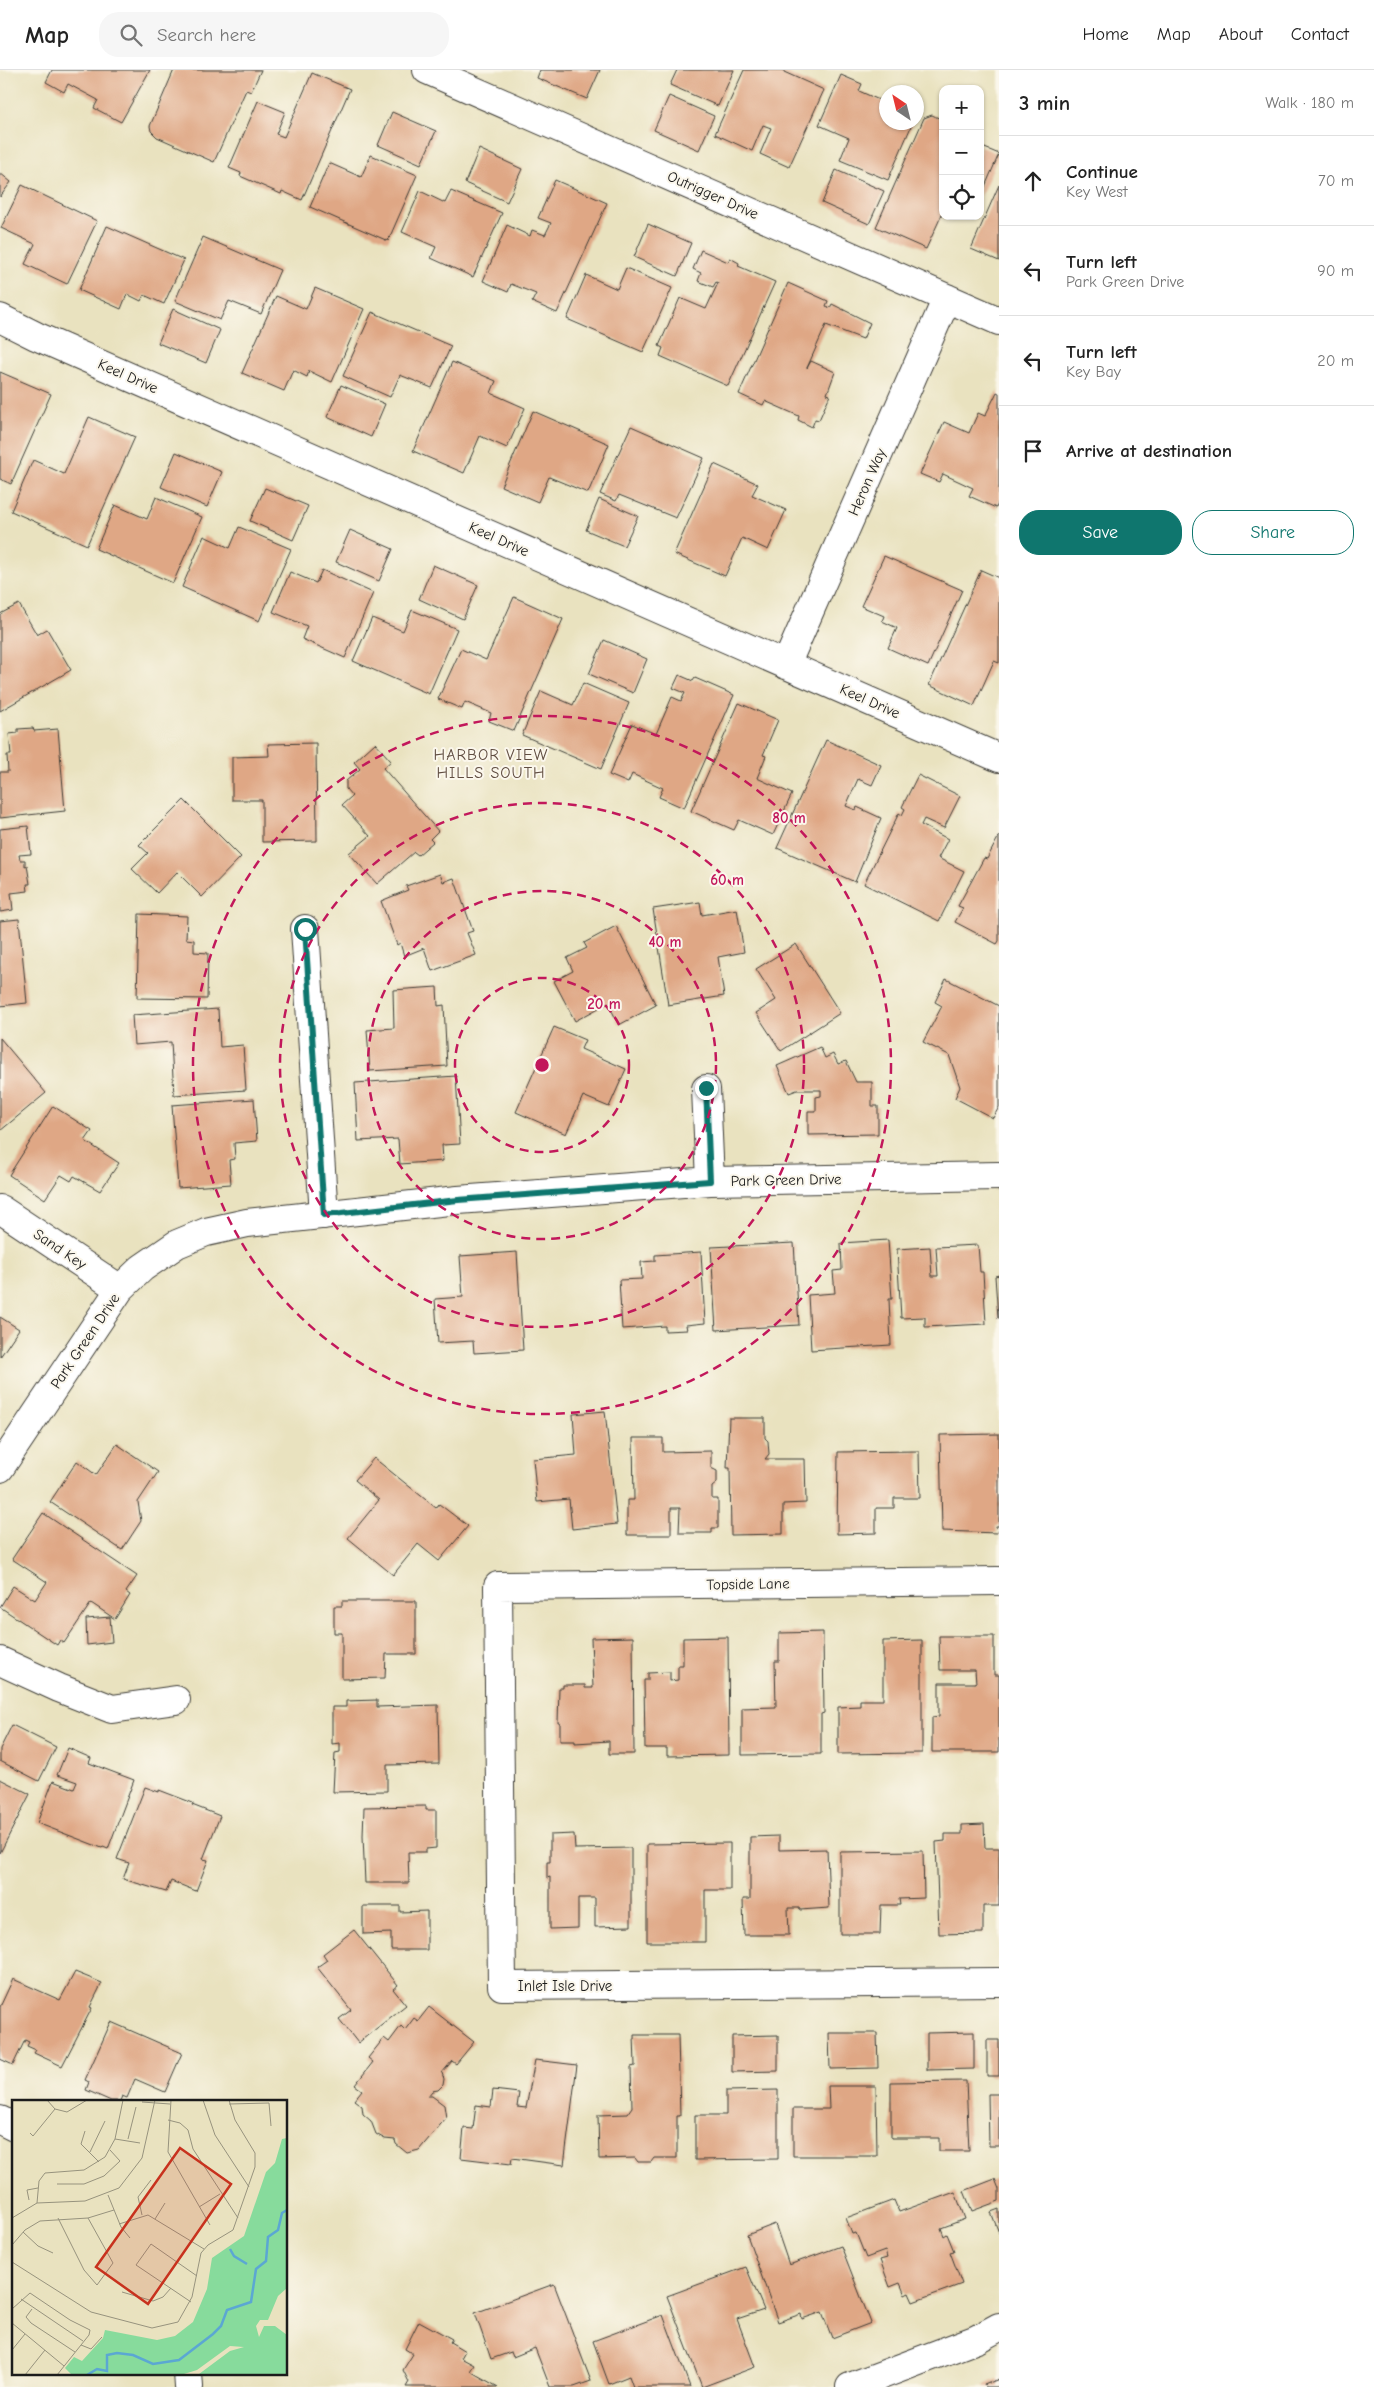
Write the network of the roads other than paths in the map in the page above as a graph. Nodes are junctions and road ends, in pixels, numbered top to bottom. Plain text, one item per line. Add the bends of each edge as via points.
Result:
1 (427, 70) edge
2 (947, 298) junction
3 (0, 318) edge
4 (999, 321) edge
5 (786, 665) junction
6 (999, 758) edge
7 (305, 929) dead end
8 (706, 1088) dead end
9 (999, 1176) edge
10 (710, 1181) junction
11 (0, 1209) edge
12 (324, 1215) junction
13 (120, 1290) junction
14 (0, 1468) edge
15 (999, 1581) edge
16 (498, 1586) joint
17 (0, 1661) edge
18 (176, 1700) dead end
19 (999, 1982) edge
20 (0, 2120) edge
21 (12, 2126) edge
22 (999, 2327) edge
23 (188, 2374) edge
24 (189, 2387) edge
25 (850, 2387) edge

1 - 2 street, Outrigger Drive
2 - 4 street, Outrigger Drive
2 - 5 street, Heron Way
3 - 5 street, Keel Drive
5 - 6 street, Keel Drive
7 - 12 street
8 - 10 street
9 - 10 street, Park Green Drive
10 - 12 street, Park Green Drive via 458,1200
11 - 13 street, Sand Key
12 - 13 street, Park Green Drive via 247,1223 206,1232 177,1244 142,1268
13 - 14 street, Park Green Drive
15 - 16 street, Topside Lane
16 - 19 street, Inlet Isle Drive via 502,1986
17 - 18 street via 112,1709
20 - 21 street
22 - 25 street via 977,2339
23 - 24 street

